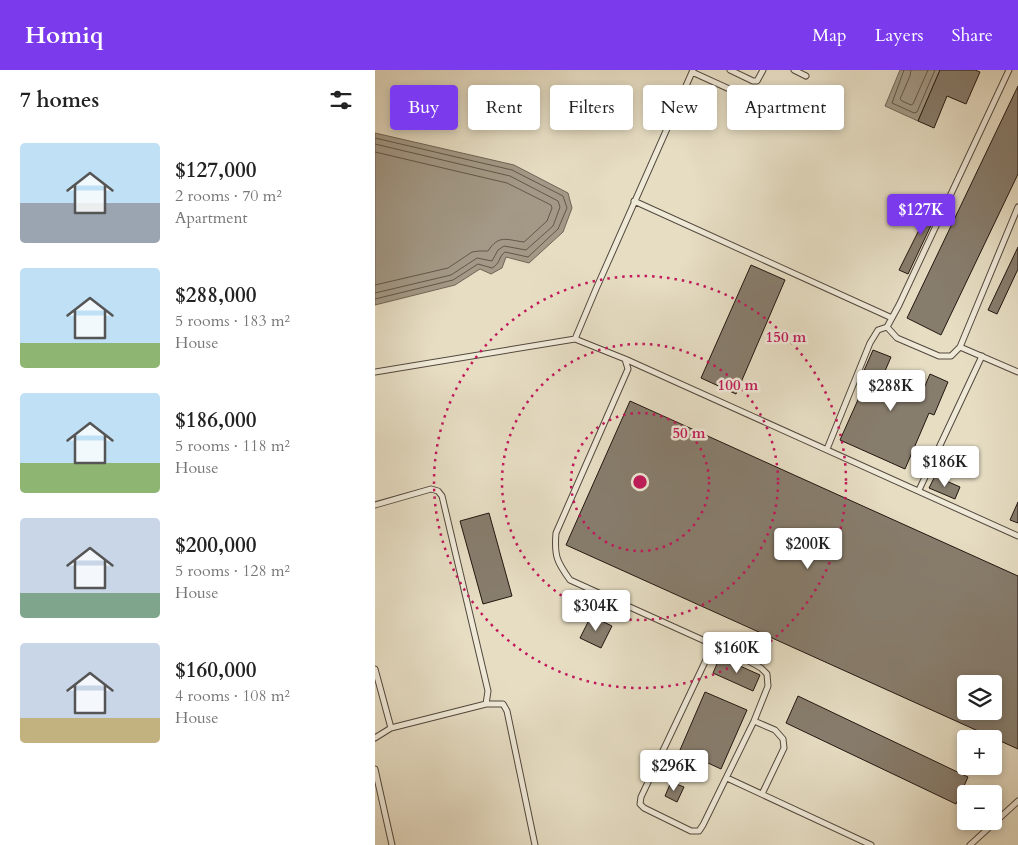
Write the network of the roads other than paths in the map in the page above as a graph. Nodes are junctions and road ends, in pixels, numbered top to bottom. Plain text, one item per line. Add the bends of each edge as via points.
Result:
1 (730, 70) edge
2 (763, 70) edge
3 (794, 70) edge
4 (1009, 70) edge
5 (693, 71) edge
6 (806, 76) dead end
7 (727, 87) edge
8 (634, 201) junction
9 (1018, 207) edge
10 (892, 318) junction
11 (887, 327) junction
12 (575, 339) junction
13 (960, 346) junction
14 (982, 356) junction
15 (625, 359) junction
16 (375, 372) edge
17 (1018, 372) edge
18 (827, 449) junction
19 (919, 490) junction
20 (375, 504) edge
21 (1018, 536) edge
22 (713, 645) junction
23 (375, 669) edge
24 (486, 704) junction
25 (754, 721) junction
26 (391, 728) junction
27 (375, 738) edge
28 (375, 769) edge
29 (727, 778) junction
30 (762, 794) junction
31 (1018, 801) edge
32 (393, 845) edge
33 (535, 845) edge
34 (871, 845) edge
35 (970, 845) edge

1 - 2 lane via 757,81
3 - 6 lane
4 - 10 lane
5 - 7 lane
5 - 8 lane
8 - 10 lane
8 - 12 lane
9 - 13 lane
10 - 11 lane
11 - 13 lane via 897,338 939,356 951,356
11 - 18 lane via 878,330 870,343
12 - 15 lane
12 - 16 lane
13 - 14 lane
14 - 17 lane
14 - 19 lane
15 - 18 lane
15 - 22 lane via 628,369 556,533 555,550 560,565 571,580
18 - 19 lane
19 - 21 lane
20 - 24 lane via 431,489 442,496 488,691
22 - 25 lane via 747,660 767,674 767,686
22 - 29 lane via 640,804 699,831
23 - 26 lane
24 - 26 lane
24 - 33 lane via 503,704 507,711
25 - 29 lane
25 - 30 lane via 775,730 783,739 784,748
26 - 27 lane
28 - 32 lane
29 - 30 lane
30 - 34 lane
31 - 35 lane

